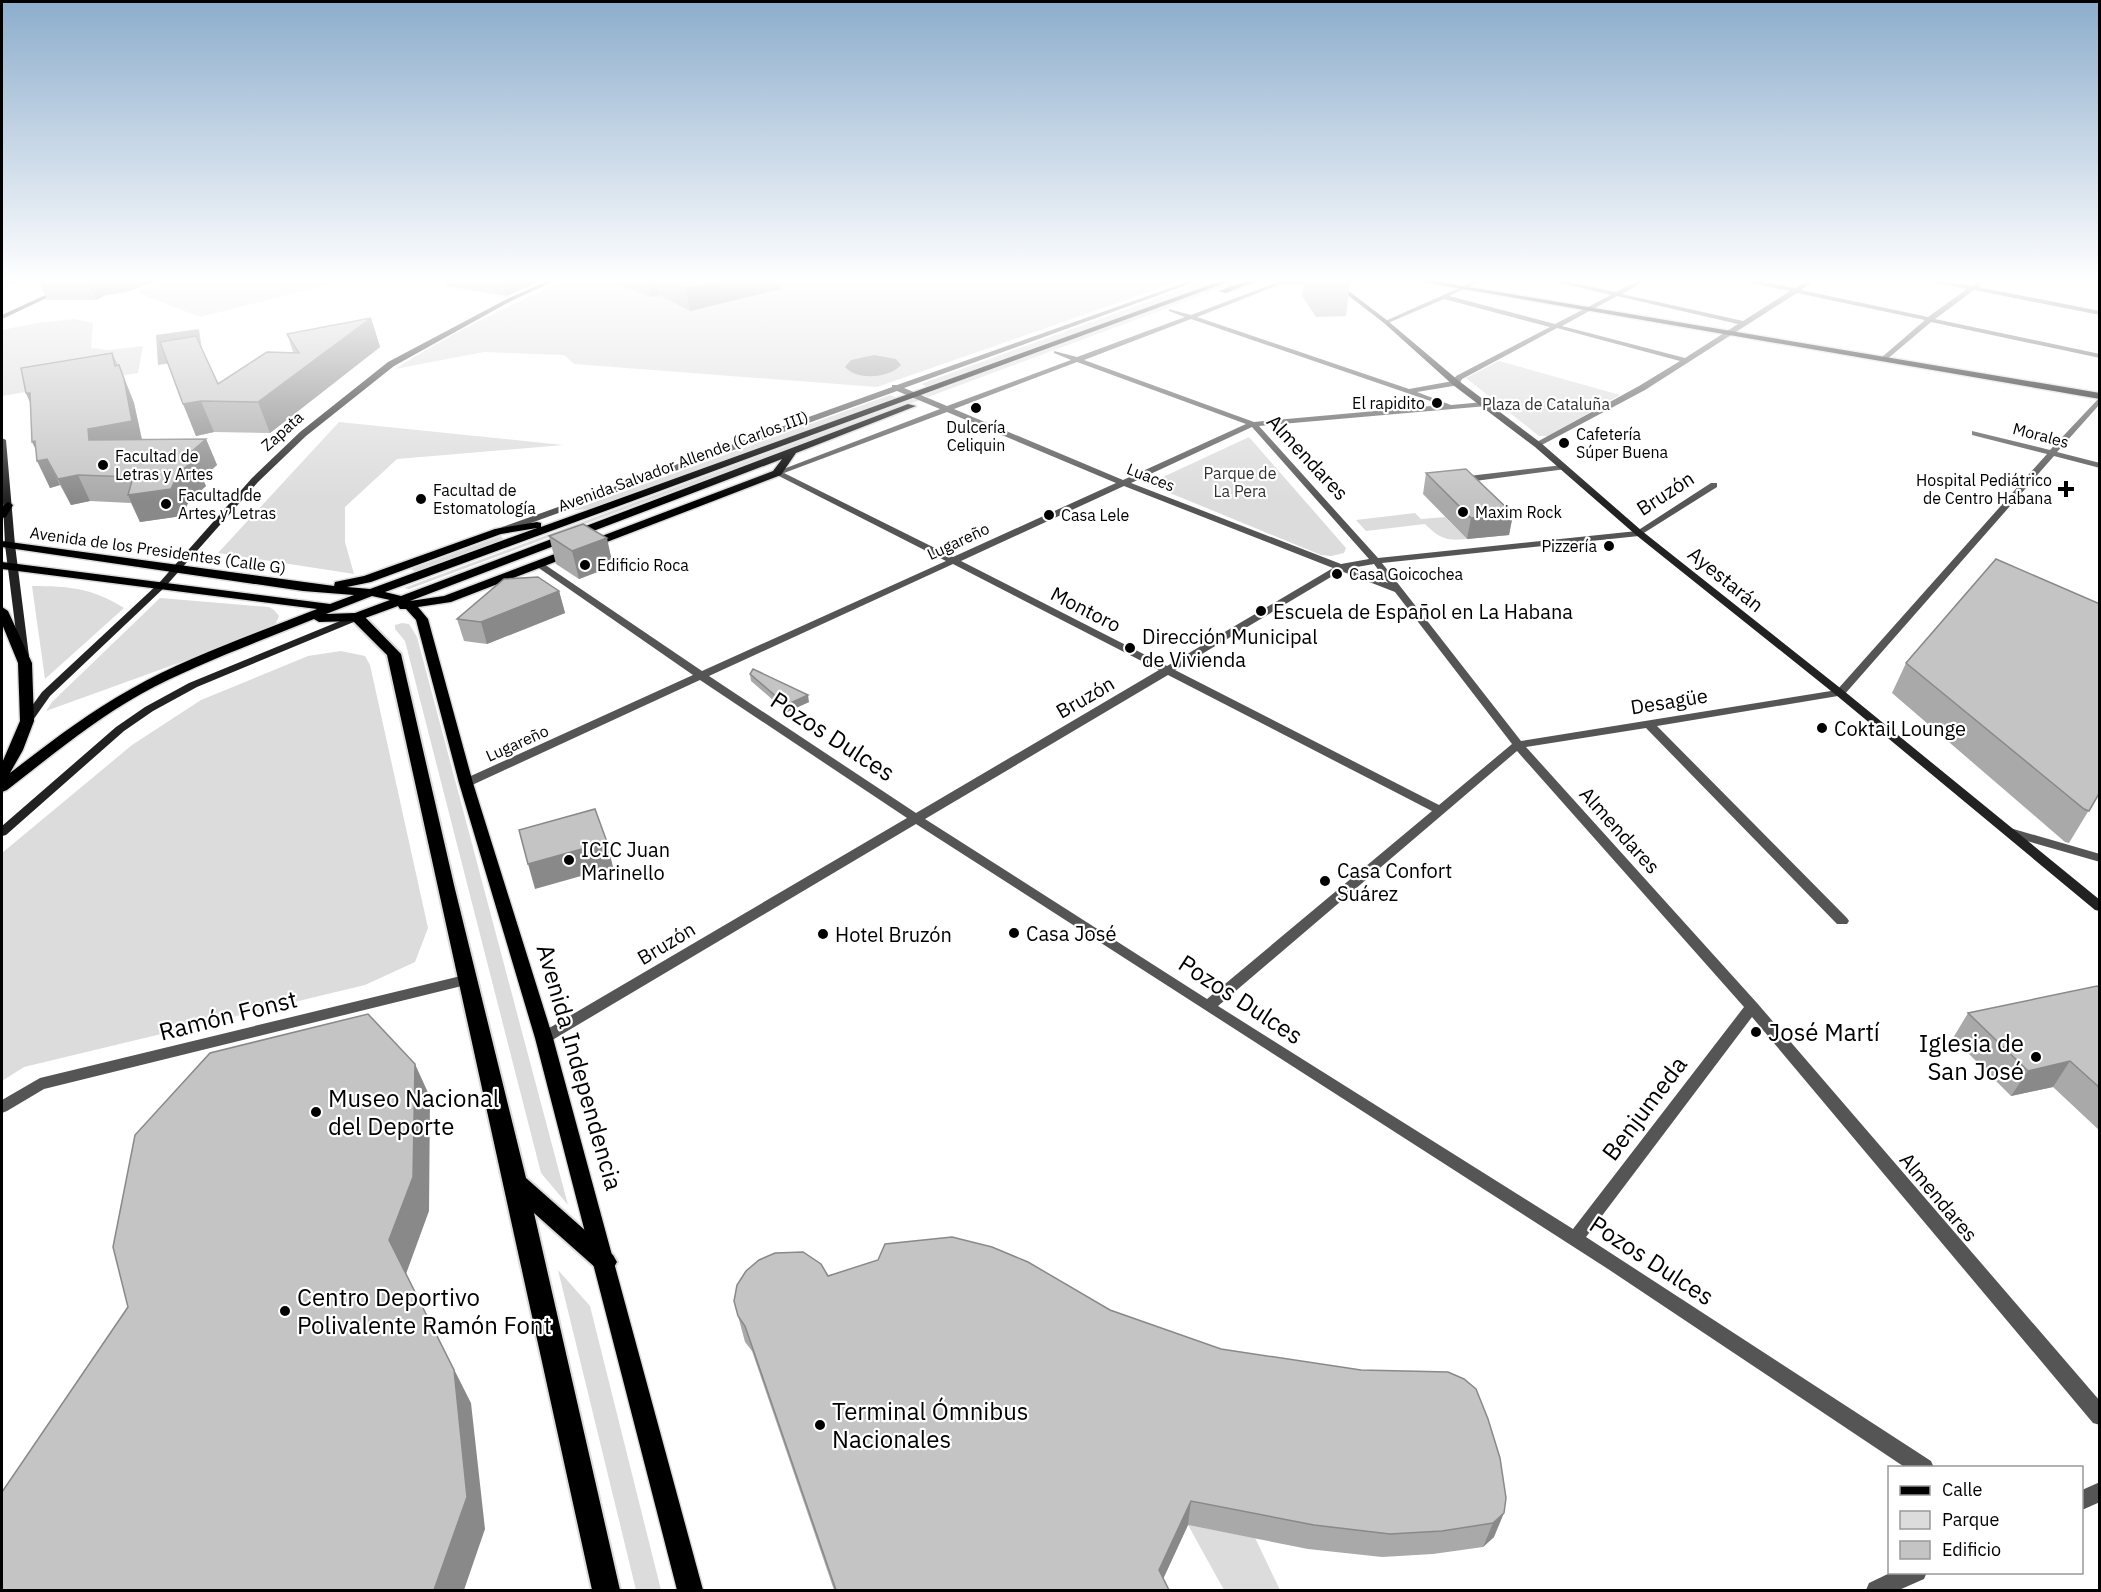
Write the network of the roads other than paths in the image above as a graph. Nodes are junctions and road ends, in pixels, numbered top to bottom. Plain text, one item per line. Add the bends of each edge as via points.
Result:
1 (411, 353) edge
2 (991, 353) edge
3 (1027, 353) edge
4 (1053, 353) edge
5 (1059, 353) edge
6 (1095, 353) edge
7 (1296, 353) edge
8 (1422, 353) edge
9 (1506, 353) edge
10 (1660, 353) edge
11 (1696, 353) edge
12 (1850, 353) edge
13 (1891, 353) edge
14 (1885, 359) junction
15 (1077, 360) junction
16 (1686, 360) junction
17 (1456, 383) junction
18 (896, 387) junction
19 (1408, 392) junction
20 (914, 394) junction
21 (2100, 397) edge
22 (927, 400) junction
23 (1484, 404) junction
24 (1454, 408) junction
25 (948, 409) junction
26 (1253, 424) junction
27 (1975, 433) dead end
28 (2, 440) edge
29 (1538, 445) junction
30 (792, 452) junction
31 (2051, 453) junction
32 (2100, 466) edge
33 (1563, 467) junction
34 (777, 473) junction
35 (1457, 480) edge
36 (1121, 482) junction
37 (1714, 485) dead end
38 (5, 514) edge
39 (582, 516) junction
40 (499, 531) junction
41 (1639, 533) junction
42 (6, 545) edge
43 (952, 560) junction
44 (1376, 561) junction
45 (538, 564) junction
46 (8, 566) edge
47 (179, 567) junction
48 (1342, 567) junction
49 (162, 585) junction
50 (309, 588) junction
51 (1398, 590) junction
52 (371, 592) junction
53 (447, 599) junction
54 (405, 603) junction
55 (350, 609) junction
56 (2, 611) edge
57 (294, 623) junction
58 (425, 629) junction
59 (25, 663) junction
60 (1168, 671) junction
61 (700, 677) junction
62 (1840, 693) junction
63 (27, 722) junction
64 (1649, 724) junction
65 (1518, 745) junction
66 (2, 775) edge
67 (466, 783) junction
68 (2, 787) edge
69 (1442, 811) junction
70 (915, 818) junction
71 (2, 831) edge
72 (2010, 832) junction
73 (2100, 858) edge
74 (2100, 907) edge
75 (1842, 921) dead end
76 (469, 979) junction
77 (1208, 1006) junction
78 (1752, 1007) junction
79 (544, 1038) junction
80 (2, 1107) edge
81 (516, 1183) junction
82 (1575, 1239) junction
83 (605, 1262) junction
84 (2100, 1416) edge
85 (1922, 1466) edge
86 (2100, 1492) edge
87 (2083, 1500) edge
88 (1912, 1574) edge
89 (606, 1590) edge
90 (690, 1590) edge
91 (1876, 1590) edge

1 - 47 main road, Zapata via 391,364 303,434 255,480
2 - 18 street, Avenida Salvador Allende (Carlos III)
3 - 20 main road, Avenida Salvador Allende (Carlos III)
4 - 22 main road, Avenida Salvador Allende (Carlos III)
5 - 15 street, Almendares
6 - 15 street
7 - 19 street
8 - 17 main road, Ayestarán
9 - 17 street
10 - 16 street
11 - 16 street
12 - 14 main road
13 - 14 street
14 - 21 main road
15 - 25 street
15 - 26 street, Almendares
16 - 29 street
17 - 19 street
17 - 23 main road, Ayestarán
18 - 20 street, Luaces
18 - 40 street, Avenida Salvador Allende (Carlos III)
19 - 24 street
20 - 22 street, Luaces
20 - 39 main road, Avenida Salvador Allende (Carlos III)
21 - 31 street
22 - 25 street, Luaces
22 - 30 main road, Avenida Salvador Allende (Carlos III)
23 - 24 street, Lugareño
23 - 29 main road, Ayestarán
24 - 26 street, Lugareño
25 - 34 street
25 - 36 street, Luaces
26 - 36 street, Lugareño
26 - 44 street, Almendares
27 - 31 street, Morales
28 - 38 main road
29 - 33 main road, Ayestarán
30 - 34 main road
30 - 54 main road, Avenida Salvador Allende (Carlos III)
31 - 32 street, Morales
31 - 62 street
33 - 35 street
33 - 41 main road, Ayestarán
34 - 43 street, Montoro
34 - 45 main road
36 - 43 street, Lugareño
36 - 48 street, Luaces
37 - 41 street, Bruzón
38 - 42 main road
39 - 40 main road
39 - 52 main road, Avenida Salvador Allende (Carlos III)
40 - 50 main road via 367,579
41 - 44 street, Bruzón
41 - 62 main road, Ayestarán
42 - 46 main road
42 - 47 main road, Avenida de los Presidentes (Calle G)
43 - 60 street, Montoro
43 - 61 street, Lugareño
44 - 48 street, Bruzón
44 - 51 street, Almendares
45 - 53 main road
45 - 61 street, Pozos Dulces
46 - 49 main road, Avenida de los Presidentes (Calle G)
46 - 59 main road
47 - 49 main road, Zapata
47 - 50 main road, Avenida de los Presidentes (Calle G)
48 - 51 street, Luaces
48 - 60 street, Bruzón
49 - 55 main road, Avenida de los Presidentes (Calle G)
49 - 63 main road via 46,694
50 - 52 main road, Avenida de los Presidentes (Calle G)
50 - 55 main road, Avenida de los Presidentes (Calle G)
51 - 65 street, Almendares
52 - 54 main road
52 - 55 main road, Avenida Salvador Allende (Carlos III)
53 - 54 main road
53 - 58 main road via 430,617
54 - 55 main road
54 - 58 main road, Avenida Independencia via 422,619
55 - 57 main road, Avenida Salvador Allende (Carlos III)
55 - 57 main road
55 - 71 main road, Avenida Salvador Allende (Carlos III) via 149,709 92,752
55 - 76 highway via 394,654
56 - 59 main road
57 - 68 main road, Avenida Salvador Allende (Carlos III) via 137,691 80,726
58 - 67 main road, Avenida Independencia
59 - 63 main road
60 - 69 street, Montoro
60 - 70 street, Bruzón
61 - 67 street, Lugareño
61 - 70 street, Pozos Dulces
62 - 64 street, Desagüe
62 - 72 main road, Ayestarán
63 - 66 main road
64 - 65 street, Desagüe
64 - 75 street
65 - 69 street
65 - 78 street, Almendares
67 - 79 main road, Avenida Independencia
69 - 77 street
70 - 77 street, Pozos Dulces
70 - 79 street, Bruzón
72 - 73 street
72 - 74 main road, Ayestarán
76 - 80 street, Ramón Fonst via 40,1084
76 - 81 highway
77 - 82 street, Pozos Dulces
78 - 82 street, Benjumeda
78 - 84 street, Almendares
79 - 83 main road, Avenida Independencia
81 - 83 highway
81 - 89 highway
82 - 85 street, Pozos Dulces
83 - 90 main road, Avenida Independencia
86 - 87 street
88 - 91 street

